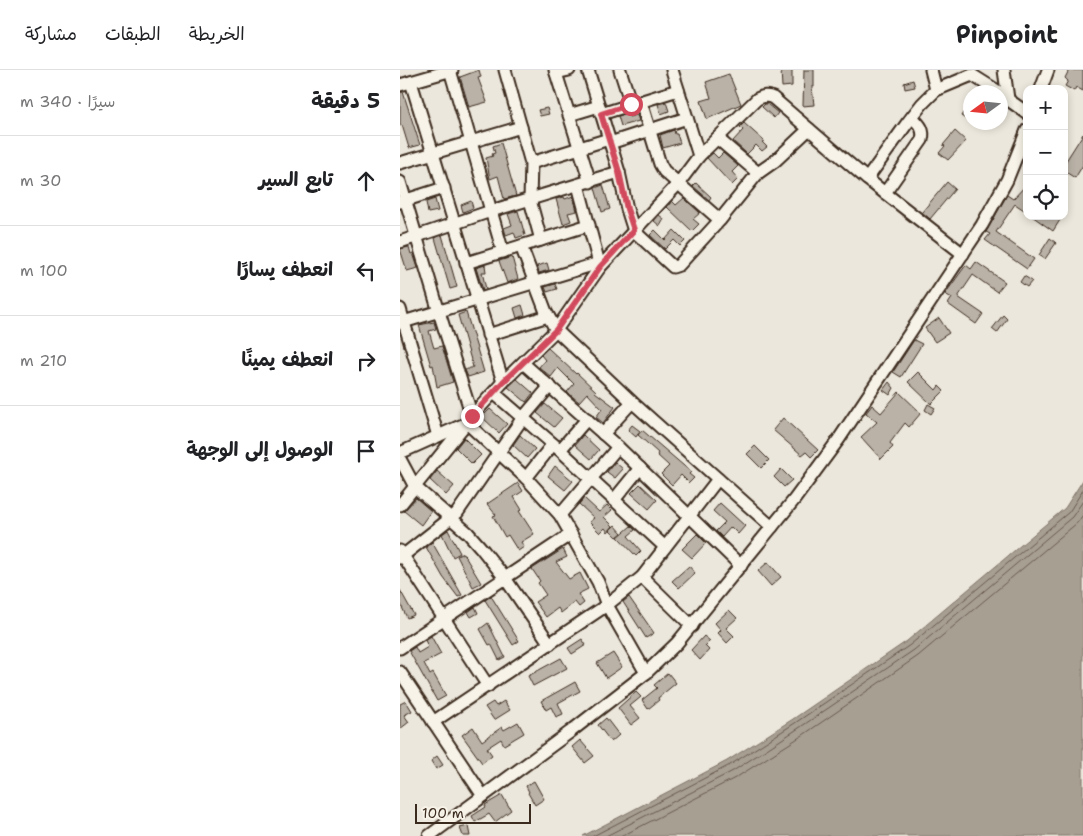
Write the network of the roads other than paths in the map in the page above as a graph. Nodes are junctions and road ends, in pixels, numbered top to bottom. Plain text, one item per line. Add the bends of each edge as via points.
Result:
1 (451, 70) edge
2 (505, 70) edge
3 (569, 70) edge
4 (588, 70) edge
5 (620, 70) edge
6 (672, 70) edge
7 (931, 70) edge
8 (1004, 70) edge
9 (1048, 70) edge
10 (556, 72) edge
11 (973, 72) edge
12 (406, 84) edge
13 (989, 85) edge
14 (1003, 85) edge
15 (1042, 85) edge
16 (678, 90) junction
17 (936, 90) junction
18 (1008, 99) edge
19 (636, 103) junction
20 (600, 110) junction
21 (1023, 110) edge
22 (569, 115) junction
23 (912, 117) junction
24 (687, 118) junction
25 (521, 127) junction
26 (809, 129) junction
27 (650, 130) junction
28 (717, 138) junction
29 (1023, 140) edge
30 (470, 141) junction
31 (609, 141) junction
32 (580, 149) junction
33 (433, 153) junction
34 (699, 156) junction
35 (400, 163) edge
36 (530, 163) junction
37 (619, 172) junction
38 (758, 173) junction
39 (867, 179) junction
40 (400, 182) edge
41 (584, 184) junction
42 (678, 184) junction
43 (444, 188) junction
44 (884, 193) junction
45 (530, 200) junction
46 (403, 201) edge
47 (491, 211) junction
48 (720, 220) junction
49 (455, 224) junction
50 (588, 225) junction
51 (634, 230) junction
52 (416, 236) junction
53 (541, 240) junction
54 (400, 242) edge
55 (521, 246) junction
56 (503, 252) junction
57 (963, 254) junction
58 (466, 263) junction
59 (599, 265) junction
60 (535, 283) junction
61 (477, 300) junction
62 (400, 309) edge
63 (439, 312) junction
64 (548, 316) junction
65 (402, 323) edge
66 (556, 330) junction
67 (488, 335) junction
68 (523, 362) junction
69 (503, 382) junction
70 (550, 386) junction
71 (494, 393) junction
72 (632, 402) junction
73 (522, 419) junction
74 (587, 419) junction
75 (470, 420) junction
76 (603, 434) junction
77 (438, 436) junction
78 (557, 447) junction
79 (618, 447) junction
80 (400, 453) edge
81 (499, 454) junction
82 (400, 459) edge
83 (640, 468) junction
84 (526, 478) junction
85 (718, 479) junction
86 (591, 480) junction
87 (415, 487) junction
88 (614, 500) junction
89 (400, 505) edge
90 (689, 514) junction
91 (560, 515) junction
92 (451, 519) junction
93 (772, 527) junction
94 (571, 534) junction
95 (665, 547) junction
96 (401, 555) edge
97 (741, 566) junction
98 (642, 577) junction
99 (505, 578) junction
100 (607, 605) junction
101 (444, 620) junction
102 (692, 626) junction
103 (550, 644) junction
104 (400, 648) edge
105 (400, 672) edge
106 (646, 673) junction
107 (488, 686) junction
108 (433, 722) junction
109 (483, 796) junction
110 (429, 836) edge

1 - 12 street
1 - 30 street
2 - 25 street
3 - 10 street
4 - 20 street
5 - 19 street
6 - 16 street
7 - 17 street
8 - 14 street
9 - 15 street
10 - 22 street
11 - 13 street
11 - 17 street
12 - 33 street
16 - 19 street
16 - 24 street
17 - 23 street
18 - 21 street
19 - 20 street
19 - 27 street
20 - 22 street
20 - 31 street
22 - 32 street
23 - 39 street
23 - 44 street via 921,127 922,140
24 - 27 street
24 - 34 street
25 - 30 street
25 - 36 street
26 - 28 street via 773,98 766,96 757,99
26 - 38 street
26 - 39 street
27 - 31 street
27 - 42 street via 660,164
28 - 34 street
28 - 38 street
29 - 57 street via 1007,180
30 - 33 street
30 - 47 street
31 - 32 street
31 - 37 street
32 - 36 street
32 - 41 street
33 - 35 street
33 - 43 street
34 - 42 street
36 - 45 street
37 - 41 street
37 - 51 street
38 - 48 street
39 - 44 street
40 - 46 street
41 - 45 street
41 - 50 street
42 - 48 street
42 - 51 street
43 - 46 street
43 - 49 street
44 - 57 street
45 - 47 street
45 - 53 street
46 - 52 street
47 - 49 street
47 - 56 street
48 - 51 street via 676,267
49 - 52 street
49 - 58 street
50 - 53 street
50 - 59 street
51 - 59 street
52 - 54 street
52 - 63 street
53 - 55 street
55 - 56 street
55 - 60 street
56 - 58 street
57 - 93 street via 817,471
58 - 61 street
59 - 60 street
59 - 66 street
60 - 61 street
60 - 64 street
61 - 63 street
61 - 67 street
62 - 65 street
63 - 65 street
63 - 75 street
64 - 66 street
64 - 67 street
65 - 77 street
66 - 68 street
66 - 72 street
67 - 69 street
68 - 69 street
68 - 70 street
69 - 71 street
70 - 73 street
70 - 74 street
71 - 73 street
71 - 75 street
72 - 76 street
72 - 85 street
73 - 78 street
73 - 81 street
74 - 76 street
74 - 78 street
75 - 77 street
75 - 81 street
75 - 87 street
76 - 79 street
77 - 80 street
78 - 84 street
78 - 86 street
79 - 83 street
79 - 86 street
81 - 84 street
81 - 92 street
82 - 87 street
83 - 88 street
83 - 90 street
84 - 91 street
85 - 90 street
85 - 93 street
86 - 88 street
86 - 91 street
87 - 89 street
87 - 92 street
88 - 95 street
90 - 95 street
90 - 97 street
91 - 94 street
92 - 96 street
92 - 99 street via 468,533
93 - 97 street
94 - 99 street
94 - 100 street
95 - 98 street
96 - 101 street
97 - 102 street
98 - 100 street
98 - 102 street
99 - 101 street
99 - 103 street
100 - 103 street
100 - 106 street
101 - 104 street
101 - 107 street
102 - 106 street
103 - 107 street
105 - 108 street
106 - 109 street
107 - 108 street
108 - 109 street
109 - 110 street

